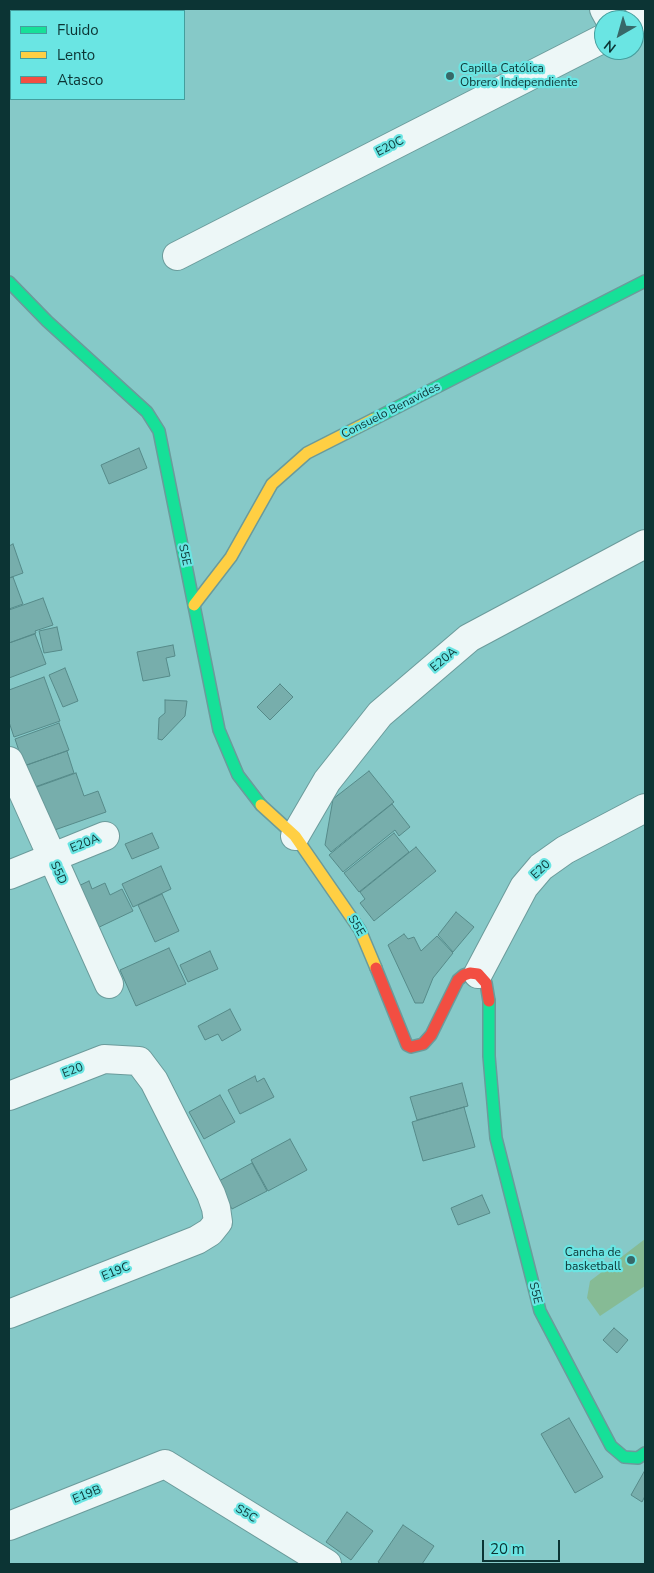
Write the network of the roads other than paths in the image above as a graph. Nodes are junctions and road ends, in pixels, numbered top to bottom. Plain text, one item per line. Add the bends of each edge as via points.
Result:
1 (594, 43) edge
2 (177, 256) dead end
3 (9, 282) edge
4 (645, 282) edge
5 (645, 544) edge
6 (194, 604) junction
7 (9, 761) edge
8 (645, 808) edge
9 (105, 836) dead end
10 (295, 836) junction
11 (51, 858) junction
12 (9, 875) edge
13 (478, 974) junction
14 (109, 984) dead end
15 (9, 1096) edge
16 (218, 1222) joint
17 (9, 1314) edge
18 (645, 1453) edge
19 (165, 1464) joint
20 (9, 1526) edge
21 (308, 1560) edge

1 - 2 street, E20C
3 - 6 street, S5E via 147,412 159,431
4 - 6 street, Consuelo Benavides via 307,453 272,484 231,557
5 - 10 street, E20A via 469,638 380,714 326,781
6 - 10 street, S5E via 220,730 238,775 265,809
7 - 11 street, S5D
8 - 13 street, E20 via 565,850 541,867 524,887
9 - 11 street, E20A
10 - 13 street, S5E via 360,930 408,1045 423,1044 431,1035 458,980 470,973
11 - 12 street, E20A
11 - 14 street, S5D
13 - 18 street, S5E via 488,992 489,1056 496,1138 540,1311 611,1446 624,1457 638,1458
15 - 16 street, E20 via 104,1059 139,1061 154,1081 211,1194
16 - 17 street, E19C via 197,1240
19 - 20 street, E19B
19 - 21 street, S5C

